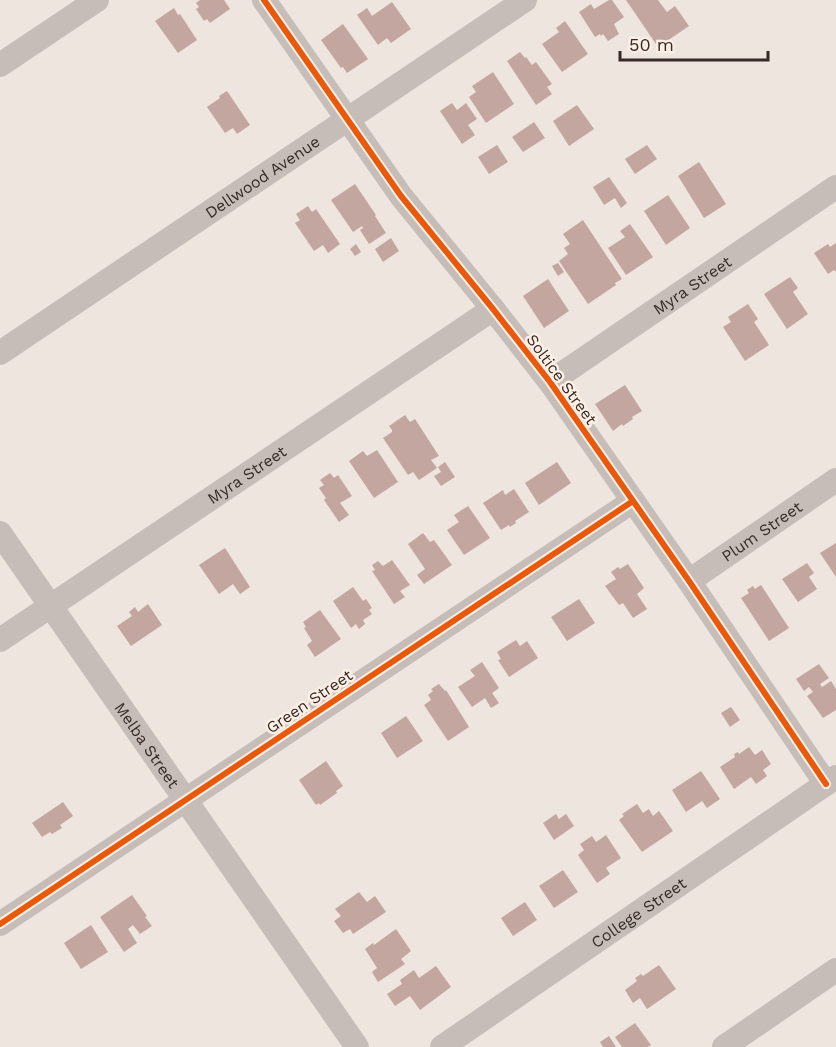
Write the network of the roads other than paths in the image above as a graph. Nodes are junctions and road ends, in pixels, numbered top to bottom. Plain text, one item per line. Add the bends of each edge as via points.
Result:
1 (97, 0) edge
2 (264, 0) edge
3 (525, 0) edge
4 (0, 65) edge
5 (347, 120) junction
6 (836, 187) edge
7 (493, 309) junction
8 (0, 353) edge
9 (550, 382) junction
10 (836, 480) edge
11 (633, 501) junction
12 (0, 533) edge
13 (688, 581) junction
14 (51, 606) junction
15 (0, 640) edge
16 (831, 781) edge
17 (184, 800) junction
18 (0, 924) edge
19 (836, 970) edge
20 (357, 1047) edge
21 (442, 1047) edge
22 (724, 1047) edge

1 - 4 street
2 - 5 street, Soltice Street
3 - 5 street, Dellwood Avenue
5 - 7 street, Soltice Street via 400,195
5 - 8 street, Dellwood Avenue
6 - 9 street, Myra Street
7 - 9 street, Soltice Street
7 - 14 street, Myra Street
9 - 11 street, Soltice Street
10 - 13 street, Plum Street
11 - 13 street, Soltice Street
11 - 17 street, Green Street
12 - 14 street, Melba Street
13 - 16 street, Soltice Street
14 - 15 street, Myra Street
14 - 17 street, Melba Street
16 - 21 street, College Street
17 - 18 street, Green Street
17 - 20 street, Melba Street
19 - 22 street

